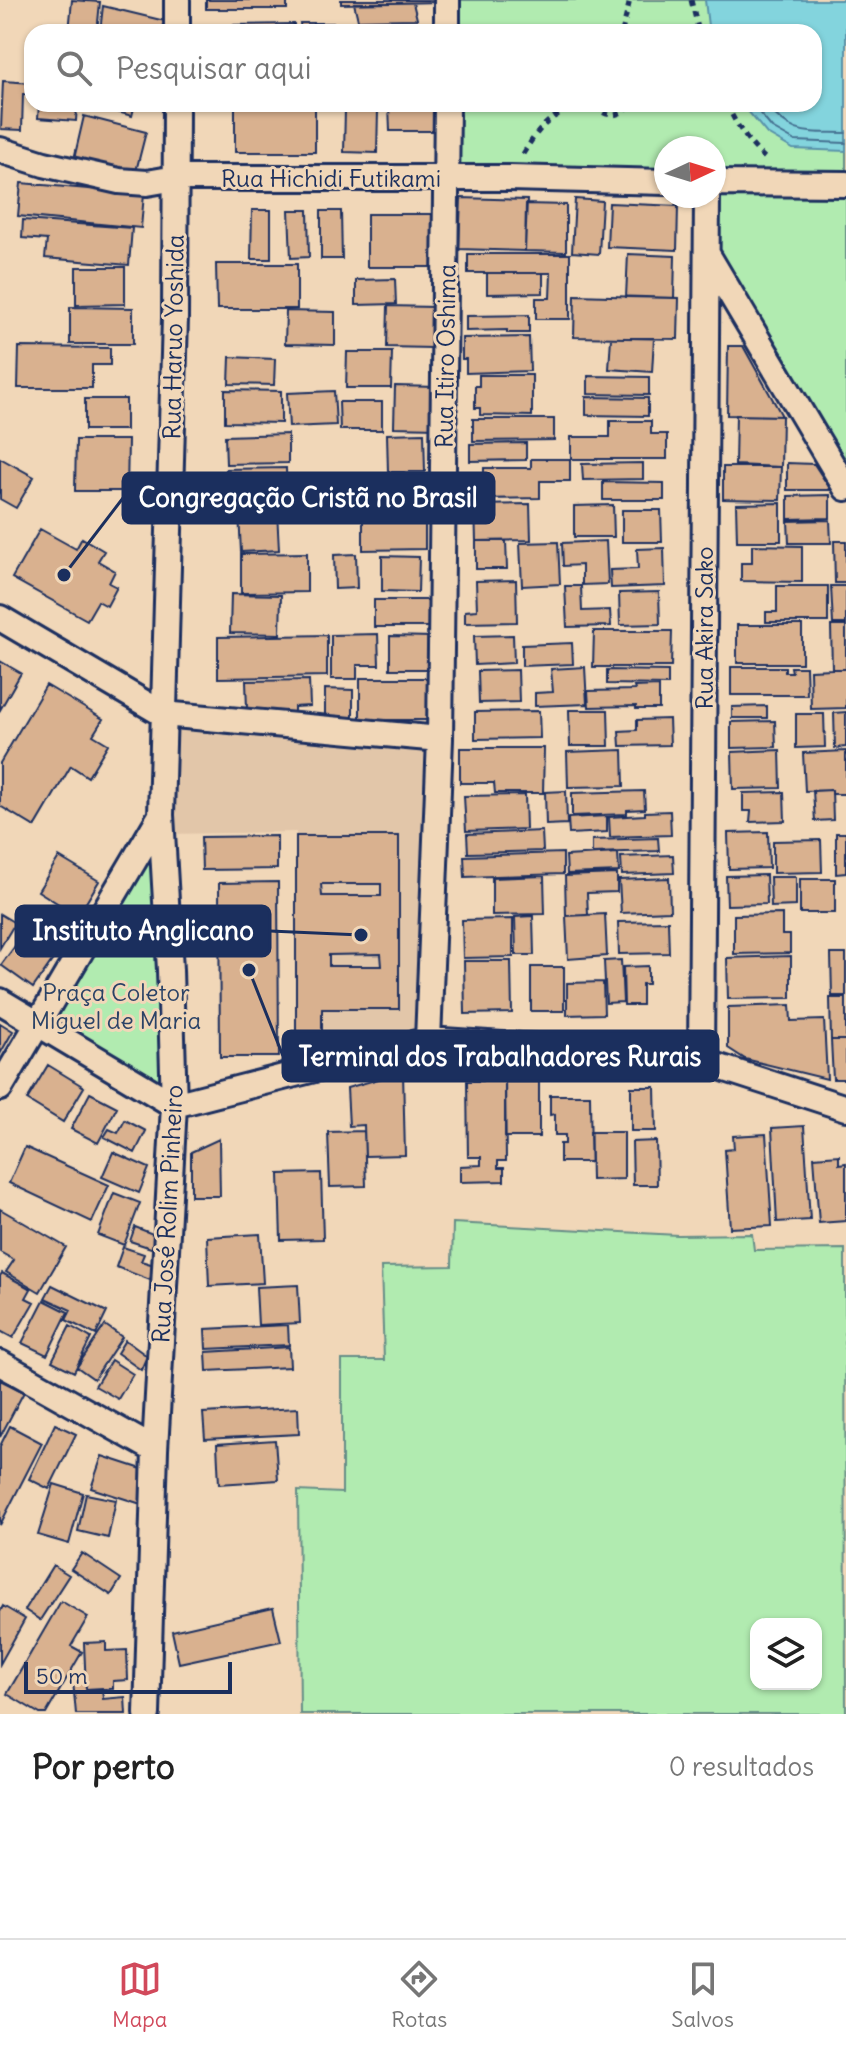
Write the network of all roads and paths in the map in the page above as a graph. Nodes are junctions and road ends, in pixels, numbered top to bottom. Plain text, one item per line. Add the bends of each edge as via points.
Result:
1 (177, 0) edge
2 (447, 0) edge
3 (630, 0) edge
4 (691, 0) edge
5 (177, 24) edge
6 (447, 24) edge
7 (624, 24) edge
8 (697, 24) edge
9 (176, 112) edge
10 (447, 112) edge
11 (564, 112) edge
12 (602, 112) edge
13 (624, 112) edge
14 (730, 112) edge
15 (0, 150) edge
16 (176, 178) junction
17 (448, 178) junction
18 (509, 178) junction
19 (654, 182) edge
20 (726, 183) edge
21 (795, 183) junction
22 (846, 184) edge
23 (707, 208) edge
24 (706, 252) junction
25 (846, 488) edge
26 (0, 618) edge
27 (163, 714) junction
28 (440, 739) junction
29 (161, 815) junction
30 (0, 1001) edge
31 (38, 1023) junction
32 (428, 1040) junction
33 (701, 1061) junction
34 (0, 1088) edge
35 (174, 1105) junction
36 (846, 1108) edge
37 (0, 1363) edge
38 (155, 1450) junction
39 (147, 1714) edge

1 - 5 street
2 - 6 street
3 - 7 path
4 - 8 path
9 - 16 street, Rua Haruo Yoshida
10 - 17 street, Rua Itiro Oshima
11 - 18 path via 536,132
12 - 13 path
14 - 21 path via 758,153
15 - 16 street, Rua Hichidi Futikami via 119,181
16 - 17 street, Rua Hichidi Futikami
16 - 27 street, Rua Haruo Yoshida
17 - 18 street, Rua Hichidi Futikami
17 - 28 street, Rua Itiro Oshima
18 - 19 street, Rua Hichidi Futikami
20 - 21 street
21 - 22 street
23 - 24 street, Rua Akira Sako
24 - 25 street
24 - 33 street, Rua Akira Sako
26 - 27 street
27 - 28 street
27 - 29 street, Rua José Rolim Pinheiro
28 - 32 street, Rua Itiro Oshima
29 - 31 street
29 - 35 street, Rua José Rolim Pinheiro
30 - 31 street
31 - 34 street
31 - 35 street
32 - 33 street
32 - 35 street
33 - 36 street
35 - 38 street, Rua José Rolim Pinheiro
37 - 38 street
38 - 39 street, Rua José Rolim Pinheiro

